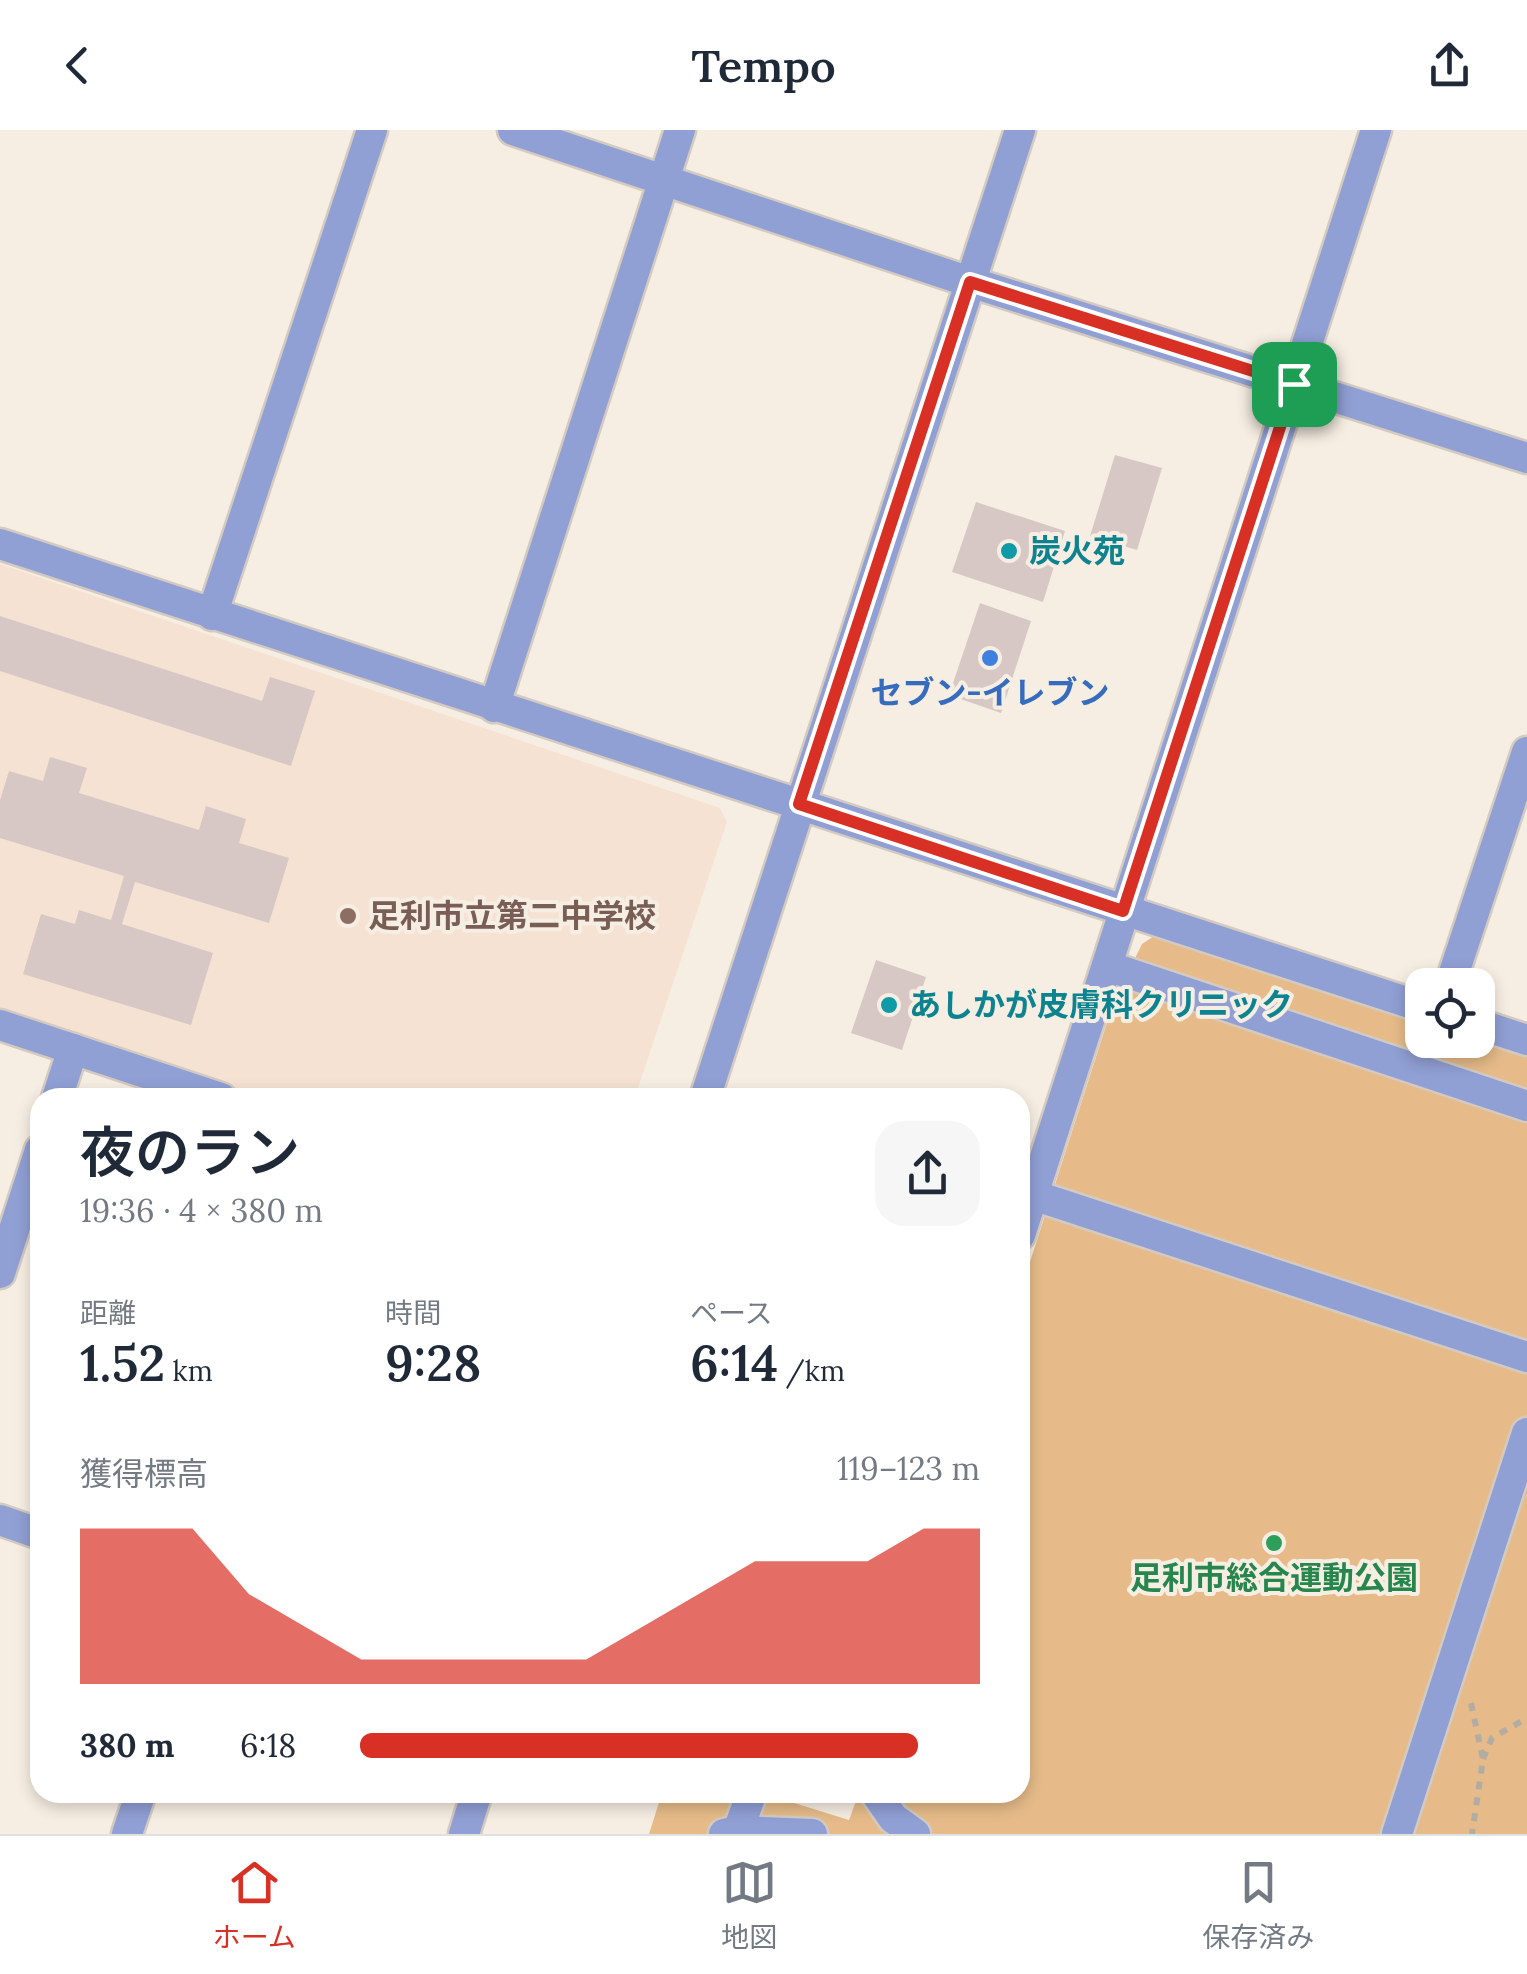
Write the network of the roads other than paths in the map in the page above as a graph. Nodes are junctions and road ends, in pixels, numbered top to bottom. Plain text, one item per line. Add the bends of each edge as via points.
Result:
1 (372, 130) edge
2 (513, 130) edge
3 (680, 130) edge
4 (1020, 130) edge
5 (1376, 130) edge
6 (664, 180) junction
7 (970, 282) junction
8 (1294, 384) junction
9 (1527, 458) edge
10 (0, 544) edge
11 (212, 615) junction
12 (494, 707) junction
13 (1527, 752) edge
14 (799, 804) junction
15 (1123, 911) junction
16 (1107, 966) junction
17 (1456, 968) edge
18 (1405, 1002) edge
19 (0, 1025) edge
20 (1495, 1030) edge
21 (1527, 1040) edge
22 (73, 1049) junction
23 (60, 1088) edge
24 (191, 1088) edge
25 (707, 1088) edge
26 (1527, 1106) edge
27 (30, 1181) edge
28 (1034, 1195) junction
29 (1030, 1206) edge
30 (0, 1273) edge
31 (1527, 1357) edge
32 (1527, 1433) edge
33 (0, 1520) edge
34 (30, 1530) edge
35 (138, 1803) edge
36 (474, 1803) edge
37 (746, 1803) edge
38 (883, 1803) edge
39 (731, 1832) edge
40 (128, 1834) edge
41 (464, 1834) edge
42 (812, 1834) edge
43 (915, 1834) edge
44 (1397, 1834) edge

1 - 11 street
2 - 6 street
3 - 6 street
4 - 7 street
5 - 8 street
6 - 7 street
6 - 12 street
7 - 8 street
7 - 14 street
8 - 9 street
8 - 15 street
10 - 11 street
11 - 12 street
12 - 14 street
13 - 17 street
14 - 15 street
14 - 25 street
15 - 16 street
15 - 18 street
16 - 26 street
16 - 28 street
19 - 22 street
20 - 21 street
22 - 23 street
22 - 24 street
27 - 30 street
28 - 29 street
28 - 31 street
32 - 44 street
33 - 34 street
35 - 40 street
36 - 41 street
37 - 39 street
38 - 43 street
39 - 42 street

